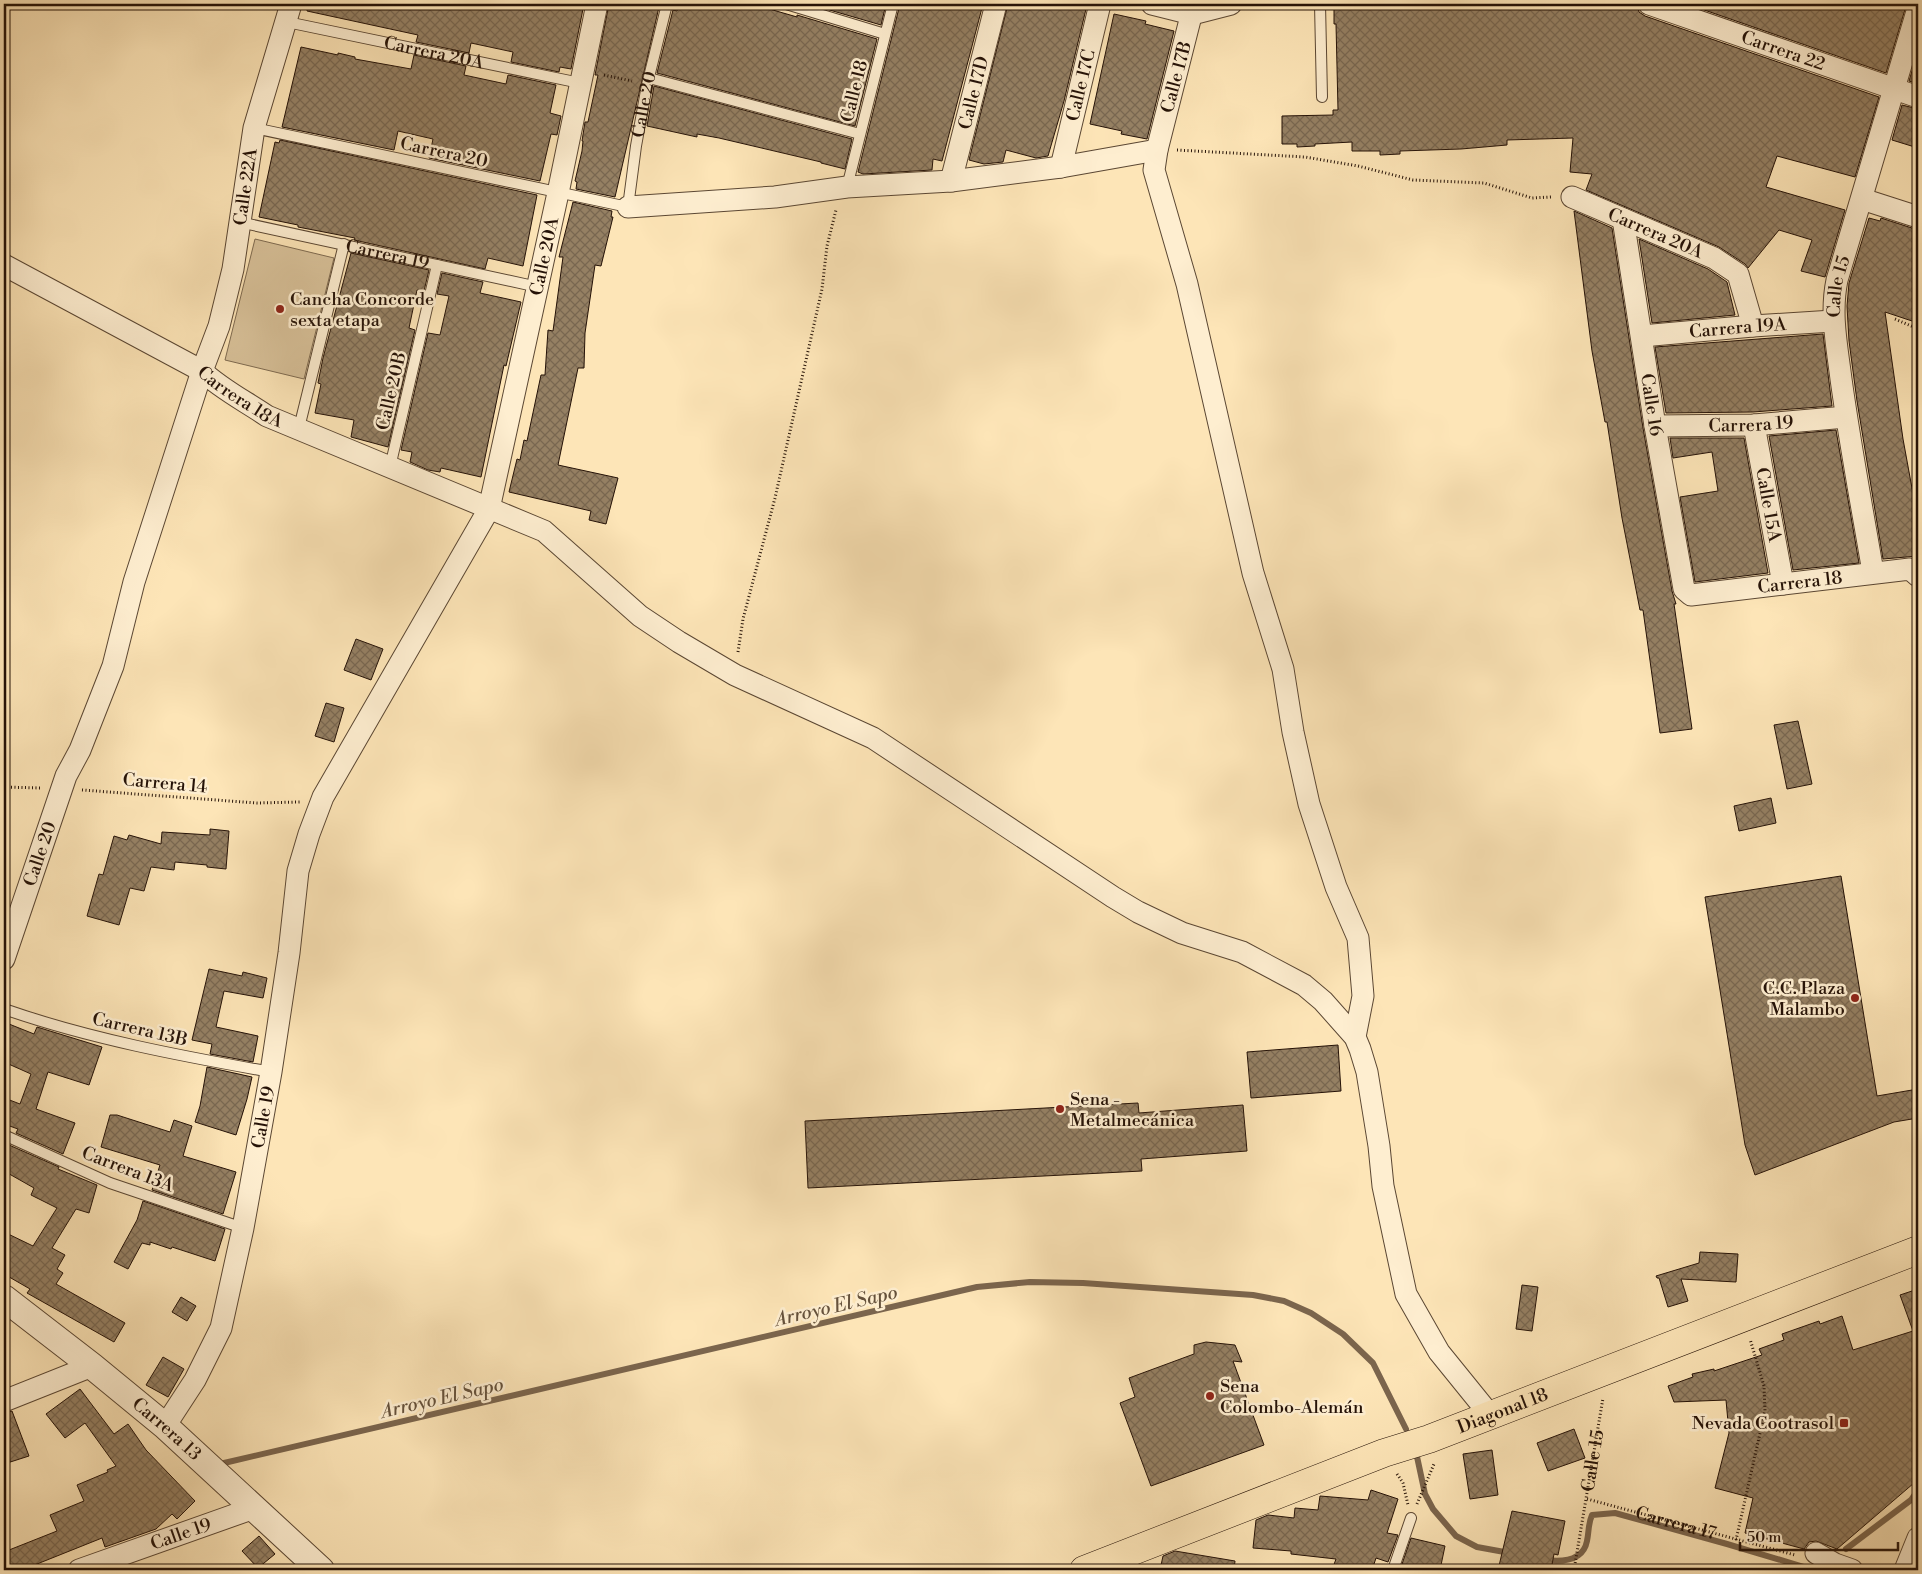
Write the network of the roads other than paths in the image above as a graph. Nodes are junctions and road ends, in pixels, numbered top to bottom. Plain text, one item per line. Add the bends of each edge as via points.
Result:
1 (597, 4) edge
2 (667, 4) edge
3 (786, 4) edge
4 (893, 4) edge
5 (996, 4) edge
6 (1100, 4) edge
7 (1152, 4) edge
8 (1231, 4) edge
9 (1320, 4) edge
10 (1649, 4) edge
11 (1918, 8) edge
12 (1193, 9) edge
13 (289, 13) edge
14 (885, 34) junction
15 (581, 76) junction
16 (648, 81) junction
17 (1894, 89) junction
18 (1918, 96) edge
19 (1322, 97) dead end
20 (254, 128) junction
21 (860, 134) junction
22 (1157, 150) junction
23 (1060, 167) junction
24 (951, 181) junction
25 (847, 187) junction
26 (558, 193) junction
27 (1572, 197) road end
28 (1862, 199) junction
29 (628, 208) junction
30 (1918, 217) edge
31 (1623, 219) junction
32 (239, 222) junction
33 (344, 244) junction
34 (4, 265) edge
35 (437, 265) junction
36 (538, 286) junction
37 (1834, 321) junction
38 (1753, 326) junction
39 (1642, 336) junction
40 (202, 371) junction
41 (1846, 418) junction
42 (1754, 425) junction
43 (1656, 426) junction
44 (299, 428) junction
45 (390, 467) junction
46 (489, 509) junction
47 (1873, 572) junction
48 (1917, 575) edge
49 (1783, 584) junction
50 (1684, 589) joint
51 (64, 782) joint
52 (323, 797) joint
53 (4, 959) edge
54 (4, 1009) edge
55 (1355, 1038) junction
56 (271, 1072) junction
57 (4, 1134) edge
58 (243, 1228) junction
59 (1918, 1250) edge
60 (4, 1298) edge
61 (92, 1366) junction
62 (4, 1400) edge
63 (1490, 1415) junction
64 (165, 1426) junction
65 (254, 1508) junction
66 (1411, 1518) road end
67 (1918, 1538) edge
68 (1807, 1554) road end
69 (1844, 1567) edge
70 (79, 1570) edge
71 (321, 1570) edge
72 (1084, 1570) edge
73 (1393, 1570) edge
74 (1905, 1570) edge

1 - 15 street, Calle 20A
2 - 16 lane, Calle 20
3 - 14 lane
4 - 14 lane, Calle 18
5 - 24 street, Calle 17D
6 - 23 street, Calle 17C
7 - 12 street
8 - 12 street
9 - 19 lane
10 - 17 street, Carrera 22
11 - 17 street, Calle 15
12 - 22 street, Calle 17B
13 - 15 lane, Carrera 20A
13 - 20 street, Calle 22A
14 - 21 lane, Calle 18
15 - 26 street, Calle 20A
16 - 21 lane
16 - 29 lane, Calle 20
17 - 18 street, Carrera 22
17 - 28 street, Calle 15
20 - 26 lane, Carrera 20
20 - 32 street, Calle 22A
21 - 25 lane, Calle 18
22 - 23 street
22 - 55 street, Calle 17B via 1154,170 1187,284 1253,573 1283,669 1309,804 1336,887 1358,938 1363,996
23 - 24 street
24 - 25 street
25 - 29 street via 775,197
26 - 29 lane, Carrera 20
26 - 36 street, Calle 20A
27 - 31 street, Carrera 20A
28 - 30 street
28 - 37 street, Calle 15 via 1837,280 1833,300
31 - 38 street, Carrera 20A via 1714,258 1738,274
31 - 39 street, Calle 16
32 - 33 lane, Carrera 19
32 - 40 street, Calle 22A via 233,269 220,326
33 - 35 lane, Carrera 19
33 - 44 lane
34 - 40 street, Carrera 18A
35 - 36 lane, Carrera 19
35 - 45 lane, Calle 20B
36 - 46 street, Calle 20A
37 - 38 street, Carrera 19A
37 - 41 street, Calle 15
38 - 39 street, Carrera 19A
39 - 43 street, Calle 16
40 - 44 street, Carrera 18A via 216,384 267,416
40 - 51 street, Calle 22A via 134,582 113,666
41 - 42 street, Carrera 19
41 - 47 street, Calle 15
42 - 43 street, Carrera 19
42 - 49 street, Calle 15A
43 - 50 street, Calle 16
44 - 45 street, Carrera 18A
45 - 46 street, Carrera 18A
46 - 52 street, Calle 20A
46 - 55 street, Carrera 18A via 544,531 640,616 679,642 734,675 873,738 1113,898 1182,933 1242,952 1304,984
47 - 48 street, Carrera 18 via 1910,569
47 - 49 street, Carrera 18
49 - 50 street, Carrera 18 via 1691,595
51 - 53 street, Calle 20
52 - 56 street, Calle 19 via 298,871
54 - 56 lane, Carrera 13B via 52,1026
55 - 63 street via 1367,1072 1383,1186 1406,1294 1439,1352
56 - 58 street, Calle 19
57 - 58 lane, Carrera 13A via 110,1183
58 - 64 street, Calle 19 via 221,1328 195,1380
59 - 63 main road, Diagonal 18
60 - 61 street, Carrera 13
61 - 62 street
61 - 64 street, Carrera 13
63 - 72 main road, Diagonal 18
64 - 65 street, Carrera 13
65 - 70 street, Calle 19
65 - 71 street, Carrera 13
66 - 73 lane
67 - 74 street
68 - 69 street

